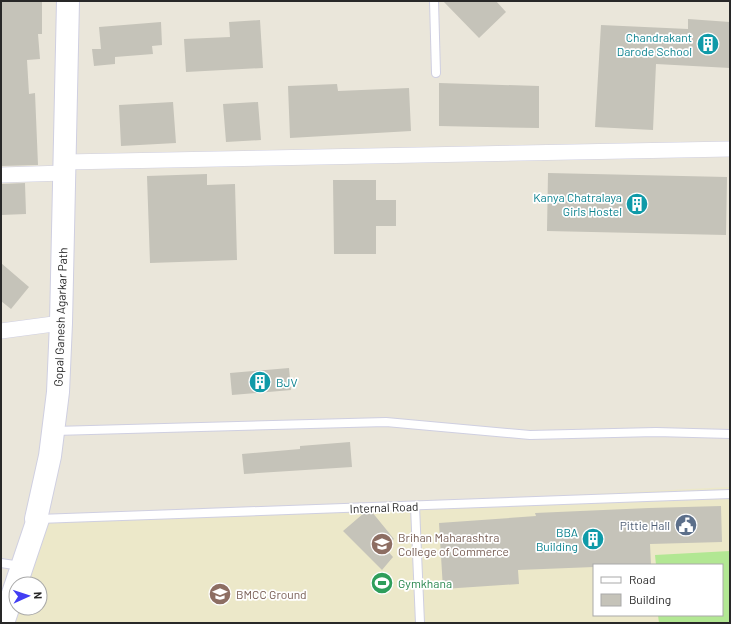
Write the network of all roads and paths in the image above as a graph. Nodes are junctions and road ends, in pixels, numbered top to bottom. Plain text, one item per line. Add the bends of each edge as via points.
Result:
1 (68, 1) edge
2 (434, 1) edge
3 (436, 73) dead end
4 (730, 149) edge
5 (64, 168) junction
6 (1, 175) edge
7 (61, 323) junction
8 (1, 331) edge
9 (53, 431) junction
10 (730, 434) edge
11 (730, 494) edge
12 (414, 506) junction
13 (38, 519) junction
14 (11, 564) edge
15 (3, 623) edge
16 (420, 623) edge

1 - 5 street, Gopal Ganesh Agarkar Path
2 - 3 lane
4 - 5 street
5 - 6 street
5 - 7 street, Gopal Ganesh Agarkar Path
7 - 8 street
7 - 9 street, Gopal Ganesh Agarkar Path via 58,392
9 - 10 lane via 386,422 530,434
9 - 13 street, Gopal Ganesh Agarkar Path
11 - 12 lane, Internal Road
12 - 13 lane, Internal Road
12 - 16 lane
13 - 14 street, Gopal Ganesh Agarkar Path
14 - 15 street, Gopal Ganesh Agarkar Path

